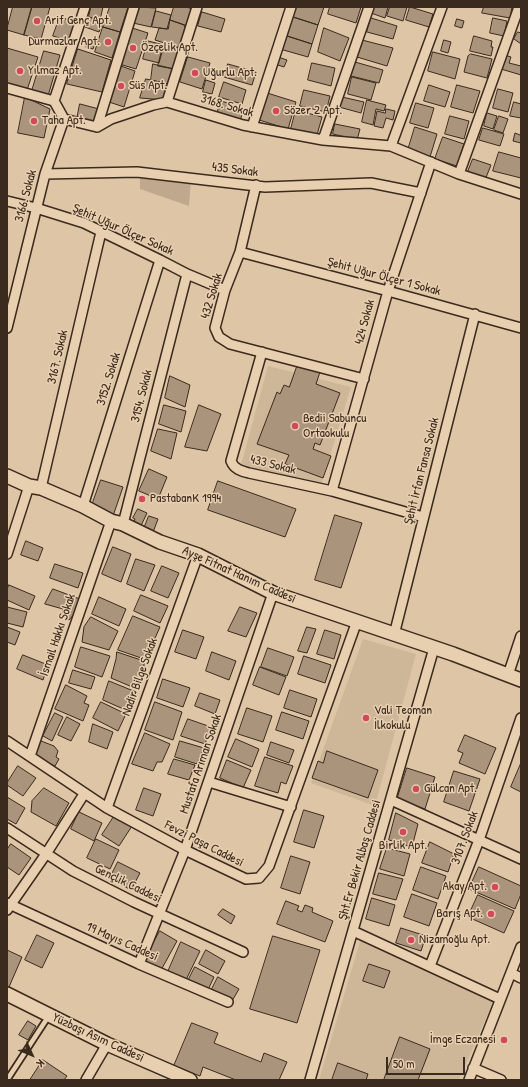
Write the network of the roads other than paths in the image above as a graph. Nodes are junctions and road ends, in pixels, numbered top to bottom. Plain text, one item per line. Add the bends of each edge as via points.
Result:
1 (85, 7) edge
2 (134, 7) edge
3 (197, 7) edge
4 (291, 7) edge
5 (369, 7) edge
6 (442, 7) edge
7 (519, 7) edge
8 (7, 88) edge
9 (54, 101) junction
10 (167, 102) junction
11 (64, 119) junction
12 (97, 127) junction
13 (252, 127) junction
14 (324, 140) junction
15 (391, 146) junction
16 (431, 162) junction
17 (45, 174) junction
18 (459, 174) junction
19 (256, 185) junction
20 (420, 193) junction
21 (521, 194) edge
22 (7, 201) edge
23 (36, 208) junction
24 (101, 232) junction
25 (240, 252) junction
26 (160, 260) junction
27 (187, 274) junction
28 (225, 290) junction
29 (388, 290) junction
30 (475, 314) junction
31 (7, 328) edge
32 (521, 328) edge
33 (262, 352) junction
34 (364, 379) junction
35 (7, 476) edge
36 (35, 487) junction
37 (332, 491) junction
38 (83, 506) junction
39 (423, 517) junction
40 (117, 523) junction
41 (7, 554) edge
42 (198, 555) junction
43 (273, 593) junction
44 (357, 621) junction
45 (394, 635) junction
46 (521, 636) edge
47 (434, 648) junction
48 (508, 675) junction
49 (521, 680) edge
50 (521, 718) edge
51 (7, 742) edge
52 (30, 756) junction
53 (209, 782) junction
54 (84, 794) junction
55 (391, 800) junction
56 (291, 807) junction
57 (107, 808) junction
58 (7, 828) edge
59 (479, 840) junction
60 (185, 850) junction
61 (46, 854) junction
62 (521, 859) edge
63 (8, 906) edge
64 (159, 914) junction
65 (353, 931) junction
66 (521, 947) edge
67 (244, 952) dead end
68 (139, 964) junction
69 (430, 966) junction
70 (511, 973) junction
71 (521, 978) edge
72 (7, 994) edge
73 (500, 999) junction
74 (228, 1002) dead end
75 (49, 1015) junction
76 (107, 1044) junction
77 (473, 1068) junction
78 (185, 1079) edge
79 (8, 1080) edge
80 (86, 1080) edge
81 (310, 1080) edge
82 (469, 1080) edge
83 (501, 1080) edge

1 - 9 street
2 - 12 street
3 - 10 street
4 - 13 street
5 - 14 street
6 - 15 street
7 - 18 street
8 - 9 street
9 - 11 street
10 - 12 street via 111,119
10 - 13 street, 3168. Sokak
11 - 12 street
11 - 17 street, 3166. Sokak
13 - 14 street, 3168. Sokak
14 - 15 street, 3168. Sokak
15 - 16 street, 3168. Sokak
16 - 18 street, 3168. Sokak
16 - 20 street, 424 Sokak
17 - 19 street, 435 Sokak via 137,172
17 - 23 street, 3166. Sokak
18 - 21 street, 3168. Sokak
19 - 20 street, 435 Sokak via 265,187 371,182
19 - 25 street, 432 Sokak
20 - 29 street, 424 Sokak
22 - 23 street, Şehit Uğur Ölçer Sokak
23 - 24 street, Şehit Uğur Ölçer Sokak via 84,223
23 - 31 street, 3166. Sokak
24 - 26 street, Şehit Uğur Ölçer Sokak
24 - 36 street, 3167. Sokak
25 - 28 street, 432 Sokak
25 - 29 street, Şehit Uğur Ölçer 1 Sokak
26 - 27 street, Şehit Uğur Ölçer Sokak
26 - 38 street, 3152. Sokak
27 - 28 street, Şehit Uğur Ölçer Sokak
27 - 40 street, 3154. Sokak
28 - 33 street, 432 Sokak via 215,328 219,337 230,344
29 - 30 street, Şehit Uğur Ölçer 1 Sokak
29 - 34 street, 424 Sokak
30 - 32 street, Şehit Uğur Ölçer 1 Sokak
30 - 39 street, Şehit İrfan Fansa Sokak
33 - 34 street, 432 Sokak
33 - 37 street, 433 Sokak via 231,461 233,465 249,473
34 - 37 street, 424 Sokak
35 - 36 street, Ayşe Fitnat Hanım Caddesi
36 - 38 street, Ayşe Fitnat Hanım Caddesi
36 - 41 street, 3167. Sokak
37 - 39 street, 433 Sokak
38 - 40 street, Ayşe Fitnat Hanım Caddesi
39 - 45 street, Şehit İrfan Fansa Sokak
40 - 42 street, Ayşe Fitnat Hanım Caddesi
40 - 52 street, İsmail Hakkı Sokak
42 - 43 street, Ayşe Fitnat Hanım Caddesi
42 - 57 street, Nadir Bilge Sokak
43 - 44 street, Ayşe Fitnat Hanım Caddesi
43 - 53 street, Mustafa Arıman Sokak
44 - 45 street, Ayşe Fitnat Hanım Caddesi
44 - 56 street, Fevzi Paşa Caddesi
45 - 47 street, Ayşe Fitnat Hanım Caddesi
46 - 48 street
47 - 48 street, Ayşe Fitnat Hanım Caddesi
47 - 55 street, Şht.Er Bekir Albaş Caddesi
48 - 49 street, Ayşe Fitnat Hanım Caddesi
50 - 59 street, 3107. Sokak
51 - 52 street, Fevzi Paşa Caddesi
52 - 54 street, Fevzi Paşa Caddesi
53 - 56 street
53 - 60 street, Mustafa Arıman Sokak
54 - 57 street, Fevzi Paşa Caddesi
54 - 61 street
55 - 59 street
55 - 65 street, Şht.Er Bekir Albaş Caddesi
56 - 60 street, Fevzi Paşa Caddesi via 269,866 259,878 246,880
57 - 60 street, Fevzi Paşa Caddesi
58 - 61 street, Gençlik Caddesi
59 - 62 street
59 - 69 street, 3107. Sokak
60 - 64 street, Mustafa Arıman Sokak
61 - 63 street
61 - 64 street, Gençlik Caddesi via 73,871
63 - 68 street, 19 Mayıs Caddesi
64 - 67 street, Gençlik Caddesi
64 - 68 street, Mustafa Arıman Sokak
65 - 69 street
65 - 81 street, Şht.Er Bekir Albaş Caddesi
66 - 70 street
68 - 74 street, 19 Mayıs Caddesi
69 - 73 street
70 - 71 street
70 - 73 street
72 - 75 street, Yüzbaşı Asım Caddesi
73 - 77 street
75 - 76 street, Yüzbaşı Asım Caddesi
75 - 79 lane
76 - 78 street, Yüzbaşı Asım Caddesi
76 - 80 street
77 - 82 street
77 - 83 street

